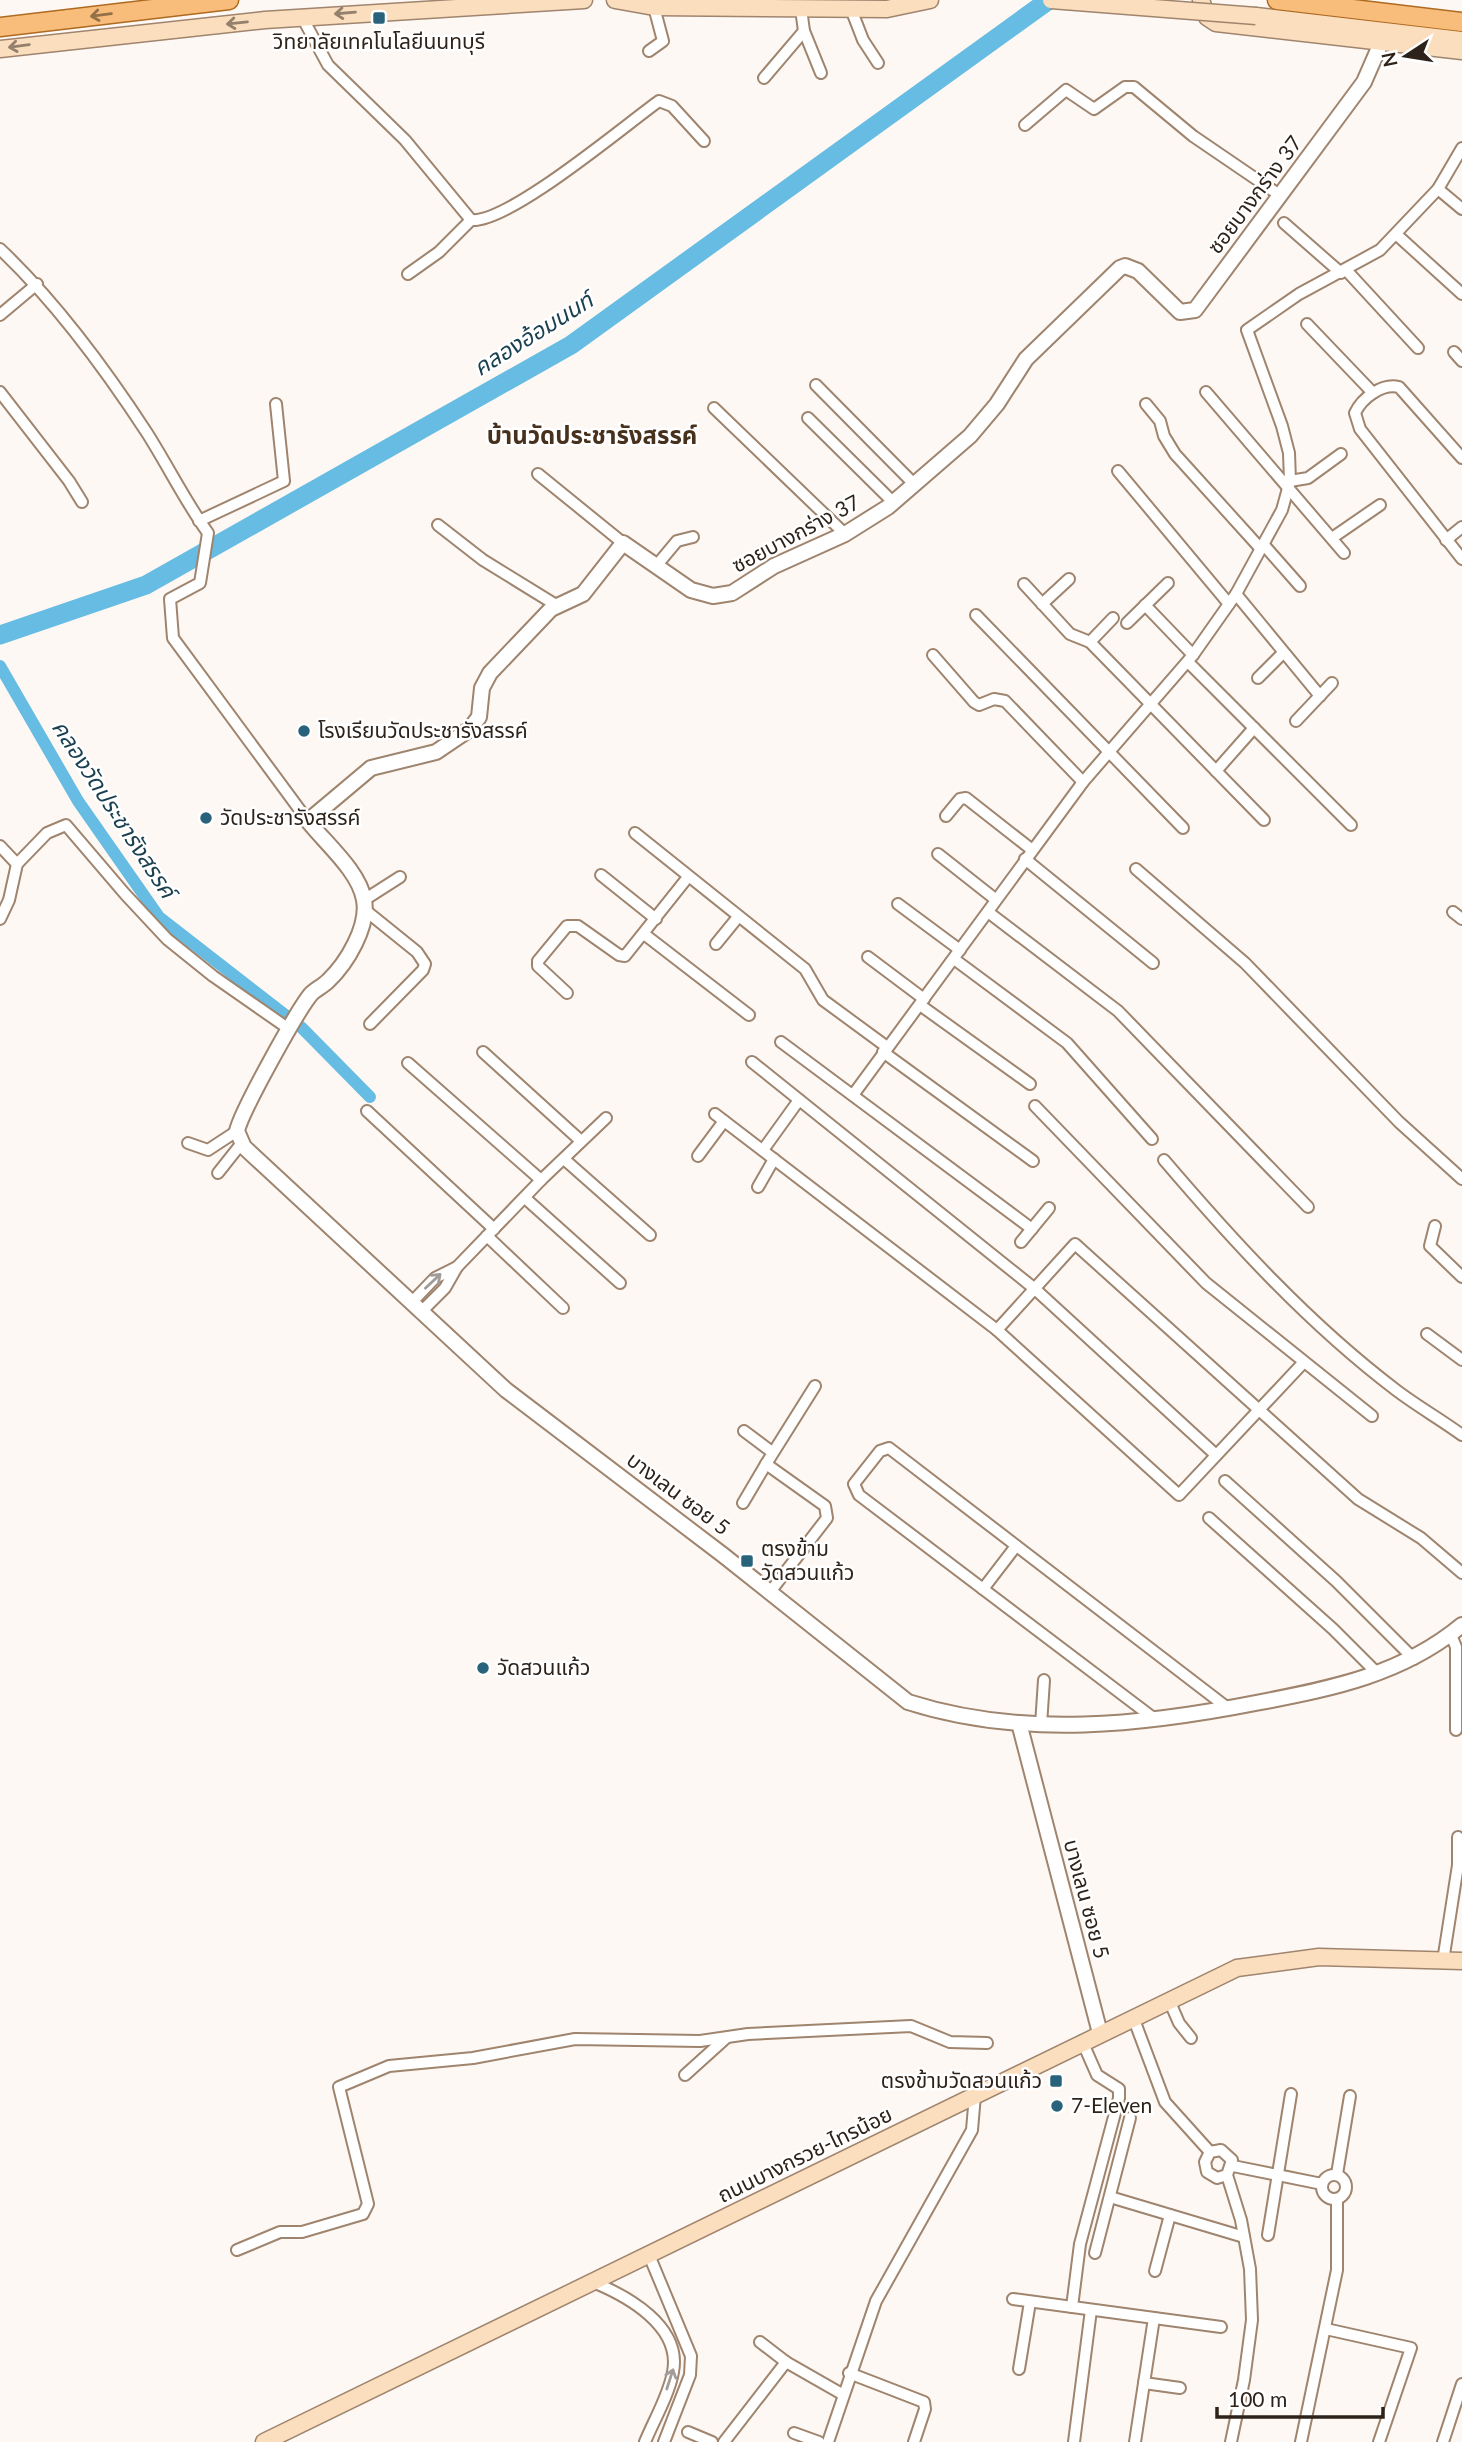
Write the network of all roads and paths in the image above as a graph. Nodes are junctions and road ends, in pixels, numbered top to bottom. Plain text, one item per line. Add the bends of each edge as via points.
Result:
1 (584, 0) edge
2 (615, 0) edge
3 (930, 0) edge
4 (1051, 0) edge
5 (1201, 0) edge
6 (1277, 0) edge
7 (223, 1) edge
8 (654, 8) junction
9 (801, 9) junction
10 (851, 9) junction
11 (302, 17) junction
12 (1462, 22) edge
13 (0, 27) edge
14 (804, 31) junction
15 (1462, 40) edge
16 (1381, 43) junction
17 (0, 49) edge
18 (649, 51) dead end
19 (1462, 51) edge
20 (878, 63) dead end
21 (821, 74) dead end
22 (764, 78) dead end
23 (1025, 125) dead end
24 (704, 141) dead end
25 (1462, 148) edge
26 (1438, 189) junction
27 (1281, 196) junction
28 (1462, 209) edge
29 (471, 220) junction
30 (1284, 223) dead end
31 (1397, 235) junction
32 (0, 249) edge
33 (1344, 272) junction
34 (408, 274) dead end
35 (37, 284) junction
36 (1462, 294) edge
37 (0, 315) edge
38 (1307, 324) dead end
39 (1418, 348) dead end
40 (816, 385) dead end
41 (0, 392) edge
42 (1206, 392) dead end
43 (1373, 393) junction
44 (275, 404) dead end
45 (1146, 404) dead end
46 (714, 408) dead end
47 (808, 418) dead end
48 (1341, 454) dead end
49 (1462, 458) edge
50 (1118, 471) dead end
51 (538, 474) dead end
52 (1289, 484) junction
53 (915, 485) junction
54 (82, 502) dead end
55 (894, 503) junction
56 (1380, 505) dead end
57 (199, 521) junction
58 (439, 525) dead end
59 (1462, 527) edge
60 (845, 534) junction
61 (693, 537) dead end
62 (1332, 538) junction
63 (1446, 540) junction
64 (623, 543) junction
65 (1261, 546) junction
66 (1344, 553) dead end
67 (1462, 559) edge
68 (657, 565) junction
69 (1069, 579) dead end
70 (1024, 583) dead end
71 (1168, 583) dead end
72 (1300, 586) dead end
73 (1236, 594) junction
74 (1042, 604) junction
75 (1229, 604) junction
76 (1145, 605) junction
77 (556, 606) junction
78 (976, 615) dead end
79 (1113, 618) dead end
80 (1128, 623) dead end
81 (1090, 642) junction
82 (1283, 653) junction
83 (933, 655) dead end
84 (1191, 658) junction
85 (1258, 678) dead end
86 (1332, 683) dead end
87 (1320, 696) junction
88 (1151, 705) junction
89 (1296, 720) dead end
90 (1254, 728) junction
91 (1108, 752) junction
92 (1216, 771) junction
93 (1083, 782) junction
94 (946, 817) dead end
95 (1264, 820) dead end
96 (309, 821) junction
97 (1351, 825) dead end
98 (1183, 828) dead end
99 (635, 833) dead end
100 (0, 846) edge
101 (938, 854) dead end
102 (1028, 854) junction
103 (17, 864) junction
104 (1136, 869) dead end
105 (601, 875) dead end
106 (400, 877) dead end
107 (688, 877) junction
108 (995, 899) junction
109 (898, 904) dead end
110 (365, 905) junction
111 (988, 912) junction
112 (738, 917) junction
113 (0, 919) edge
114 (656, 919) junction
115 (644, 934) junction
116 (716, 944) dead end
117 (957, 955) junction
118 (867, 957) dead end
119 (1153, 963) dead end
120 (567, 993) dead end
121 (922, 1002) junction
122 (750, 1015) dead end
123 (370, 1024) dead end
124 (291, 1025) junction
125 (781, 1042) dead end
126 (885, 1049) junction
127 (483, 1052) dead end
128 (752, 1062) dead end
129 (408, 1063) dead end
130 (1030, 1084) dead end
131 (853, 1095) junction
132 (799, 1100) junction
133 (1035, 1106) dead end
134 (367, 1111) dead end
135 (606, 1118) dead end
136 (239, 1138) junction
137 (1152, 1139) dead end
138 (581, 1141) junction
139 (188, 1143) dead end
140 (763, 1150) junction
141 (698, 1156) dead end
142 (564, 1159) junction
143 (774, 1159) junction
144 (1164, 1160) dead end
145 (1033, 1161) dead end
146 (218, 1173) dead end
147 (1462, 1179) edge
148 (541, 1180) junction
149 (758, 1186) dead end
150 (525, 1198) junction
151 (1308, 1207) dead end
152 (1049, 1208) dead end
153 (1435, 1226) dead end
154 (1032, 1229) junction
155 (491, 1233) junction
156 (650, 1235) dead end
157 (1021, 1242) dead end
158 (1462, 1277) edge
159 (620, 1283) dead end
160 (1035, 1289) junction
161 (417, 1306) junction
162 (563, 1308) dead end
163 (997, 1330) junction
164 (1427, 1334) dead end
165 (1462, 1360) edge
166 (1304, 1362) junction
167 (815, 1386) dead end
168 (1259, 1410) junction
169 (1372, 1416) dead end
170 (744, 1431) dead end
171 (1462, 1435) edge
172 (772, 1452) junction
173 (1216, 1455) junction
174 (766, 1464) junction
175 (1225, 1480) dead end
176 (743, 1503) dead end
177 (1209, 1518) dead end
178 (1016, 1546) junction
179 (1462, 1573) edge
180 (983, 1589) junction
181 (770, 1592) junction
182 (1456, 1630) edge
183 (1415, 1659) junction
184 (1378, 1674) junction
185 (1044, 1680) dead end
186 (1229, 1709) junction
187 (1158, 1721) junction
188 (1019, 1723) junction
189 (1041, 1725) junction
190 (1456, 1730) dead end
191 (1458, 1837) dead end
192 (1443, 1961) junction
193 (1462, 1961) edge
194 (1169, 2000) junction
195 (1133, 2017) junction
196 (1100, 2033) junction
197 (726, 2038) junction
198 (1191, 2038) dead end
199 (1082, 2042) junction
200 (987, 2043) dead end
201 (685, 2075) dead end
202 (1291, 2094) dead end
203 (975, 2095) junction
204 (1350, 2096) dead end
205 (1130, 2118) dead end
206 (1210, 2152) junction
207 (1230, 2171) junction
208 (1337, 2174) junction
209 (1278, 2175) junction
210 (1322, 2184) junction
211 (1110, 2197) junction
212 (1337, 2199) junction
213 (1170, 2215) junction
214 (1268, 2235) dead end
215 (1244, 2237) junction
216 (237, 2250) dead end
217 (1095, 2253) dead end
218 (649, 2255) junction
219 (1155, 2271) dead end
220 (593, 2282) junction
221 (1013, 2299) dead end
222 (1030, 2302) junction
223 (1072, 2307) junction
224 (1091, 2310) junction
225 (673, 2314) junction
226 (1154, 2318) junction
227 (658, 2322) junction
228 (1221, 2327) dead end
229 (1326, 2329) junction
230 (760, 2342) dead end
231 (786, 2362) junction
232 (1019, 2369) dead end
233 (849, 2373) junction
234 (1144, 2383) junction
235 (1462, 2384) edge
236 (1180, 2388) dead end
237 (842, 2394) junction
238 (656, 2413) junction
239 (672, 2421) junction
240 (688, 2432) dead end
241 (794, 2434) dead end
242 (264, 2442) edge
243 (645, 2442) edge
244 (664, 2442) edge
245 (712, 2442) edge
246 (724, 2442) edge
247 (819, 2442) edge
248 (828, 2442) edge
249 (914, 2442) edge
250 (1074, 2442) edge
251 (1135, 2442) edge
252 (1231, 2442) edge
253 (1301, 2442) edge
254 (1380, 2442) edge
255 (1443, 2442) edge

1 -> 11 main road
2 - 8 main road
3 - 10 main road via 887,9
4 - 15 main road, bridge via 1256,16
5 - 16 main road via 1207,17 1216,23
6 - 12 main road
7 -> 13 main road
8 - 9 main road
8 - 18 street via 663,41
9 - 10 main road
9 - 14 street
10 - 20 street
11 -> 17 main road
11 - 29 street via 328,65 405,140
14 - 21 street
14 - 22 street
16 - 19 main road
16 - 27 street, ซอยบางกร่าง 37 via 1364,82
23 - 27 street via 1066,90 1094,109 1125,87 1134,87 1193,136
24 - 29 street via 672,106 659,101 498,215
25 - 26 street
26 - 28 street
26 - 31 street
27 - 53 street, ซอยบางกร่าง 37 via 1195,310 1180,312 1138,271 1120,268 1026,359 998,404 970,436
29 - 34 street
30 - 33 street
31 - 33 street
31 - 36 street
32 - 35 street
33 - 39 street
33 - 52 street via 1299,294 1247,330 1282,426 1289,453
35 - 37 street
35 - 57 street via 146,431
38 - 43 street
40 - 53 street
41 - 54 street
42 - 52 street
43 - 49 street via 1399,387
43 - 63 street via 1357,408 1357,422
44 - 57 street via 284,481
45 - 65 street via 1160,421 1175,454
46 - 60 street
47 - 55 street
48 - 52 street via 1308,478
50 - 75 street
51 - 64 street
52 - 62 street
52 - 65 street via 1282,510
53 - 55 street, ซอยบางกร่าง 37
55 - 60 street, ซอยบางกร่าง 37
56 - 62 street
57 - 96 street via 208,533 200,583 170,598 173,638
58 - 77 street via 483,560
59 - 63 street
60 - 68 street, ซอยบางกร่าง 37 via 723,595 691,590
61 - 68 street via 677,541
62 - 66 street
63 - 67 street
64 - 68 street, ซอยบางกร่าง 37
64 - 77 street via 583,594
65 - 72 street
65 - 73 street
69 - 74 street
70 - 74 street
71 - 76 street
73 - 75 street
73 - 82 street
74 - 81 street via 1070,634
75 - 84 street
76 - 80 street
76 - 84 street
77 - 96 street via 484,681 481,707 470,729 436,752 371,768
78 - 91 street
79 - 81 street
81 - 88 street
82 - 85 street
82 - 87 street
83 - 93 street via 974,702 1005,701
84 - 88 street
84 - 90 street
86 - 87 street
87 - 89 street
88 - 91 street
88 - 92 street
90 - 92 street
90 - 97 street
91 - 93 street
91 - 98 street
92 - 95 street
93 - 102 street
94 - 102 street via 966,798
96 - 110 street via 356,880
99 - 107 street
100 - 103 street
101 - 108 street
102 - 108 street
102 - 119 street
103 - 113 street
103 - 124 street via 55,828 70,828 167,939 213,976
104 - 147 street via 1245,963 1399,1122
105 - 114 street
106 - 110 street
107 - 112 street
107 - 114 street
108 - 111 street
109 - 117 street
110 - 123 street via 425,964
110 - 124 street via 360,935
111 - 117 street
111 - 151 street via 1118,1011
112 - 116 street
112 - 126 street via 805,969 823,1000
114 - 115 street
115 - 120 street via 630,952 619,956 578,926 567,926 538,961
115 - 122 street
117 - 121 street
117 - 137 street via 1067,1043
118 - 121 street
121 - 126 street
121 - 130 street
124 - 136 street
125 - 131 street
126 - 131 street
126 - 145 street
127 - 138 street
128 - 132 street
129 - 148 street
131 - 154 street
132 - 140 street
132 - 160 street
133 - 166 street via 1206,1283
134 - 155 street
135 - 138 street
136 - 139 street via 208,1150
136 - 146 street
136 - 161 street, บางเลน ซอย 5
138 - 142 street
140 - 141 street via 720,1117
140 - 143 street
142 - 148 street
142 - 156 street
143 - 149 street
143 - 163 street
144 - 171 street via 1216,1222 1332,1335 1395,1390
148 - 150 street
150 - 155 street
150 - 159 street
152 - 154 street
153 - 158 street via 1430,1246
154 - 157 street
155 - 161 street via 457,1266 445,1288
155 - 162 street
160 - 163 street
160 - 168 street via 1075,1244
160 - 173 street
161 - 181 street, บางเลน ซอย 5 via 525,1406
163 - 173 street via 1179,1495
164 - 165 street
166 - 168 street
166 - 169 street
167 - 172 street
168 - 173 street
168 - 179 street via 1357,1499 1420,1538
170 - 172 street
172 - 174 street
174 - 176 street
174 - 181 street via 825,1506 828,1514
175 - 183 street
177 - 184 street
178 - 180 street
178 - 180 street via 889,1448 880,1451 857,1480 855,1491
178 - 186 street
180 - 187 street
181 - 188 street, บางเลน ซอย 5 via 908,1702
182 - 183 street
182 - 190 street
183 - 184 street
184 - 186 street
185 - 189 street
186 - 187 street
187 - 189 street
188 - 189 street
188 - 196 street, บางเลน ซอย 5
191 - 192 street
192 - 193 main road, ถนนบางกรวย-ไทรน้อย
192 - 194 main road, ถนนบางกรวย-ไทรน้อย via 1278,1960 1237,1968
194 - 195 main road, ถนนบางกรวย-ไทรน้อย
194 - 198 street
195 - 196 main road, ถนนบางกรวย-ไทรน้อย
195 - 206 street via 1165,2102
196 - 199 main road, ถนนบางกรวย-ไทรน้อย
197 - 200 street via 911,2026 950,2042
197 - 201 street
197 - 216 street via 575,2039 473,2058 389,2066 339,2087 368,2204 363,2214 302,2232 280,2232
199 - 203 main road, ถนนบางกรวย-ไทรน้อย
199 - 223 street via 1097,2075 1119,2089 1119,2098 1080,2244
202 - 209 street
203 - 218 main road, ถนนบางกรวย-ไทรน้อย
203 - 233 street via 972,2130 876,2301
204 - 208 street
205 - 211 street
206 - 207 street via 1226,2151
206 - 207 street via 1207,2172 1217,2178
207 - 209 street
207 - 215 street
208 - 210 street
208 - 212 street via 1347,2189
209 - 210 street
209 - 214 street
210 - 212 street via 1324,2194
211 - 213 street
211 - 217 street
212 - 229 street via 1337,2270
213 - 215 street
213 - 219 street
215 - 252 street via 1252,2320
218 - 220 main road, ถนนบางกรวย-ไทรน้อย
218 - 225 street
220 - 227 street via 621,2293
220 - 242 main road, ถนนบางกรวย-ไทรน้อย
221 - 222 street
222 - 223 street
222 - 232 street
223 - 224 street
224 - 226 street
224 - 250 street
225 - 227 street
225 - 239 street via 691,2356 690,2375
226 - 228 street
226 - 234 street
238 -> 227 street via 673,2372 673,2354
229 - 253 street
229 - 254 street via 1410,2348
230 - 231 street
231 - 237 street
231 - 246 street
233 - 237 street
233 - 249 street via 924,2402
234 - 236 street
234 - 251 street
235 - 255 street
237 - 248 street
238 - 239 street
238 - 243 street
239 - 244 street
240 - 245 street
241 - 247 street

